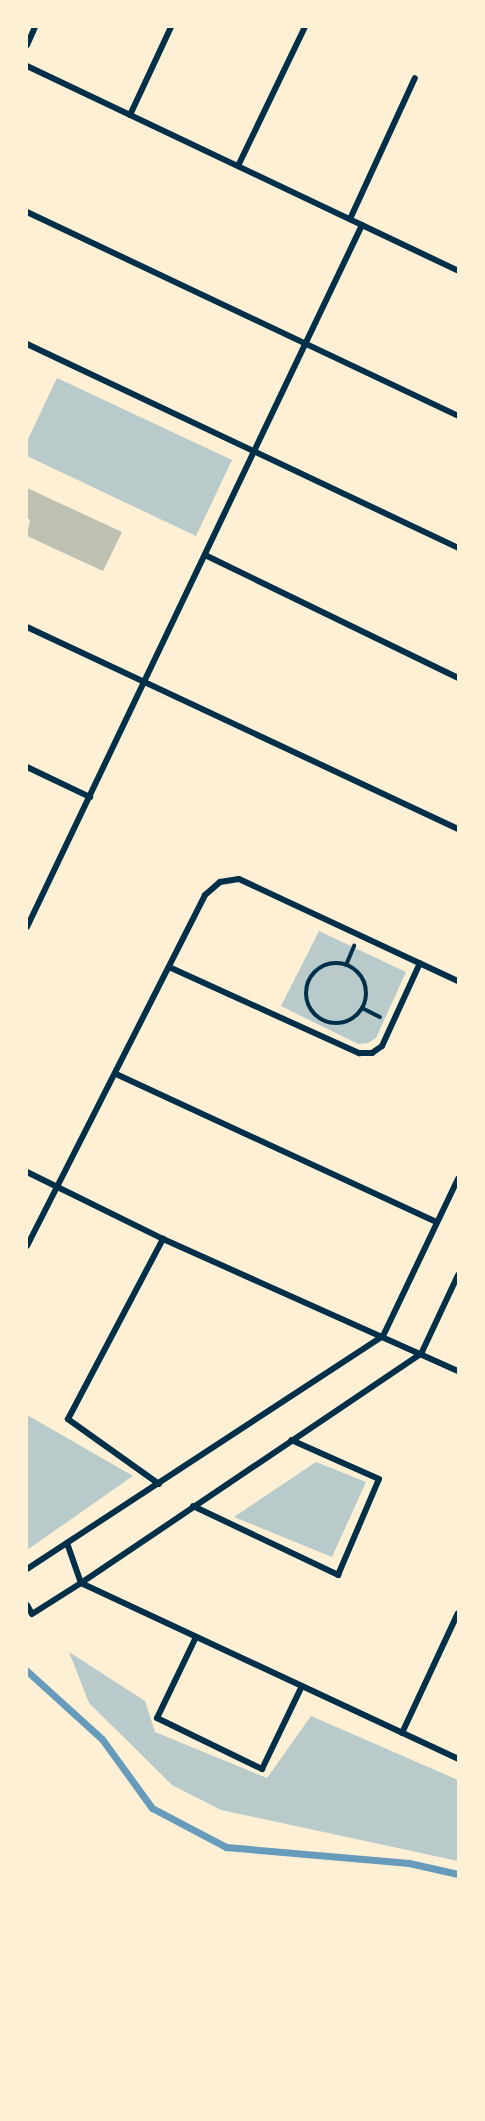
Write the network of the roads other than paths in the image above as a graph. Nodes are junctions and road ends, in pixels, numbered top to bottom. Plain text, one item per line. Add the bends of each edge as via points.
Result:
1 (35, 27) edge
2 (171, 27) edge
3 (305, 27) edge
4 (27, 45) edge
5 (27, 66) edge
6 (415, 78) dead end
7 (130, 116) junction
8 (238, 166) junction
9 (27, 212) edge
10 (350, 219) junction
11 (362, 225) junction
12 (458, 271) edge
13 (27, 344) edge
14 (306, 344) junction
15 (458, 416) edge
16 (255, 451) junction
17 (458, 548) edge
18 (205, 555) junction
19 (27, 627) edge
20 (458, 678) edge
21 (144, 682) junction
22 (27, 767) edge
23 (90, 797) junction
24 (458, 829) edge
25 (27, 907) edge
26 (35, 911) junction
27 (27, 927) edge
28 (420, 963) junction
29 (169, 967) junction
30 (458, 981) edge
31 (116, 1074) junction
32 (27, 1172) edge
33 (458, 1179) edge
34 (59, 1188) junction
35 (437, 1222) junction
36 (163, 1239) junction
37 (27, 1246) edge
38 (458, 1275) edge
39 (382, 1336) junction
40 (420, 1354) junction
41 (458, 1371) edge
42 (291, 1440) junction
43 (159, 1484) junction
44 (193, 1506) junction
45 (67, 1544) junction
46 (27, 1569) edge
47 (81, 1582) junction
48 (27, 1605) edge
49 (458, 1613) edge
50 (196, 1637) junction
51 (302, 1686) junction
52 (402, 1733) junction
53 (458, 1759) edge

1 - 4 street
2 - 7 street
3 - 8 street
5 - 7 street
6 - 10 street
7 - 8 street
8 - 10 street
9 - 14 street
10 - 11 street
11 - 12 street
11 - 14 street
13 - 16 street
14 - 15 street
14 - 16 street
16 - 17 street
16 - 18 street
18 - 20 street
18 - 21 street
19 - 21 street
21 - 23 street
21 - 24 street
22 - 23 street
23 - 26 street
25 - 26 street
26 - 27 street
28 - 29 street via 239,879 220,882 205,895
28 - 29 street via 382,1046 372,1053 359,1053
28 - 30 street
29 - 31 street
31 - 34 street
31 - 35 street
32 - 34 street
33 - 35 street
34 - 36 street
34 - 37 street
35 - 39 street
36 - 39 street
36 - 43 street via 68,1419
38 - 40 street
39 - 40 street
39 - 43 street
40 - 41 street
40 - 42 street
42 - 44 street
42 - 44 street via 379,1479 338,1575
43 - 45 street
44 - 47 street
45 - 46 street
45 - 47 street
47 - 48 street via 32,1614
47 - 50 street
49 - 52 street
50 - 51 street
50 - 51 street via 157,1718 262,1769
51 - 52 street
52 - 53 street

